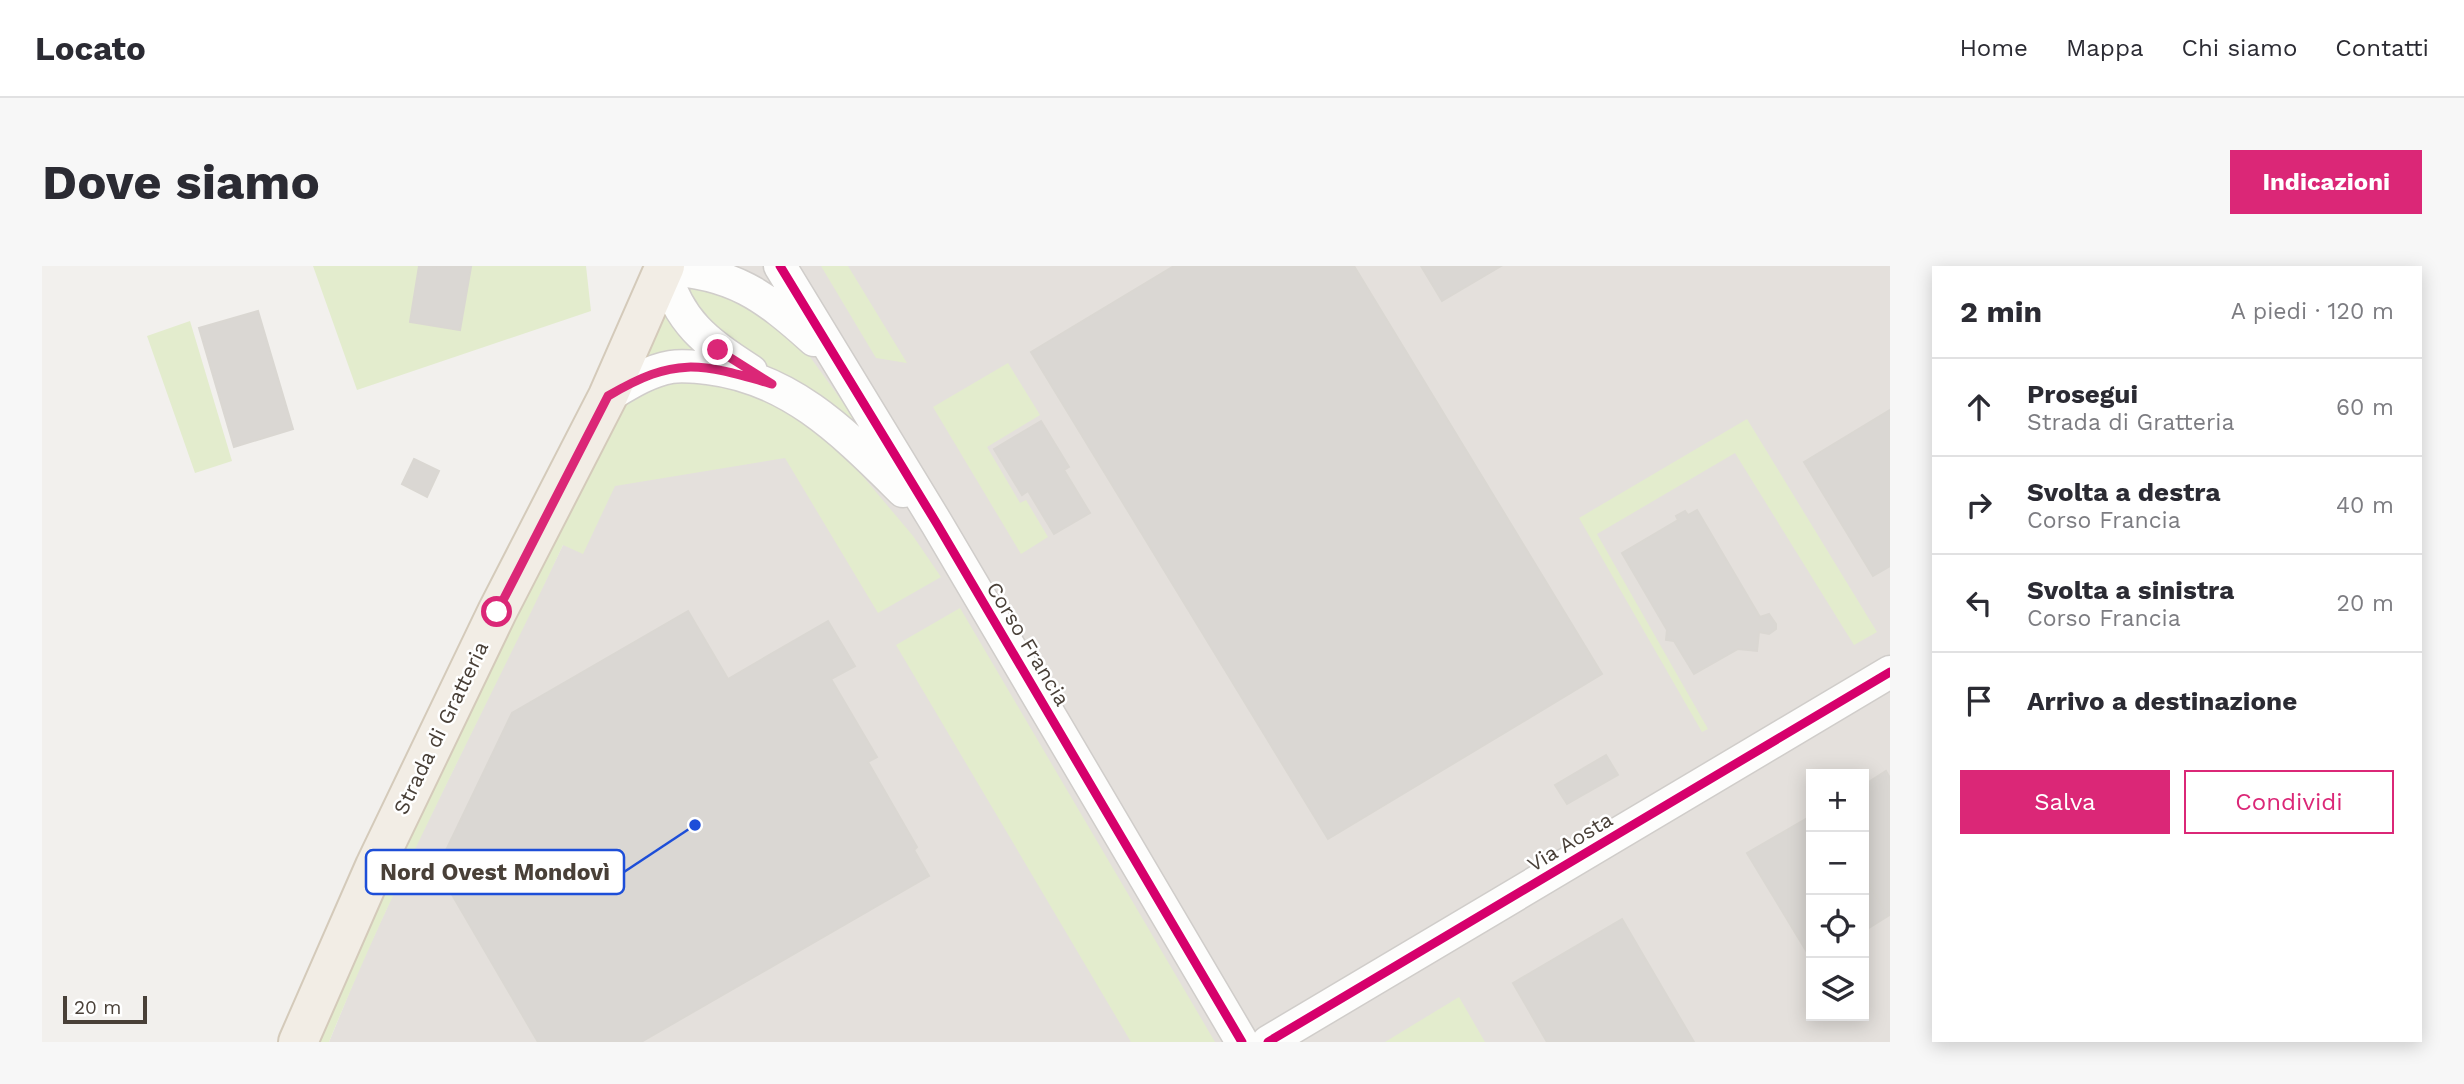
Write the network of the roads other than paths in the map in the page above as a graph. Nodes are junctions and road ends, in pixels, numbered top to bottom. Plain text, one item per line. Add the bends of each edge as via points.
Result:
1 (780, 266) edge
2 (665, 267) edge
3 (836, 359) junction
4 (772, 384) junction
5 (608, 396) junction
6 (937, 524) junction
7 (1890, 672) edge
8 (298, 1042) edge
9 (1242, 1042) edge
10 (1268, 1042) edge

1 - 3 street, Corso Francia
2 - 3 street, Corso Francia via 741,285 766,300
2 - 4 street, Corso Francia via 676,303 698,333
2 - 5 main road, Strada di Gratteria
3 - 6 street, Corso Francia
4 - 5 street, Corso Francia via 723,370 672,367
4 - 6 street, Corso Francia via 852,440
5 - 8 main road, Strada di Gratteria via 392,830
6 - 9 street, Corso Francia
7 - 10 street, Via Aosta

